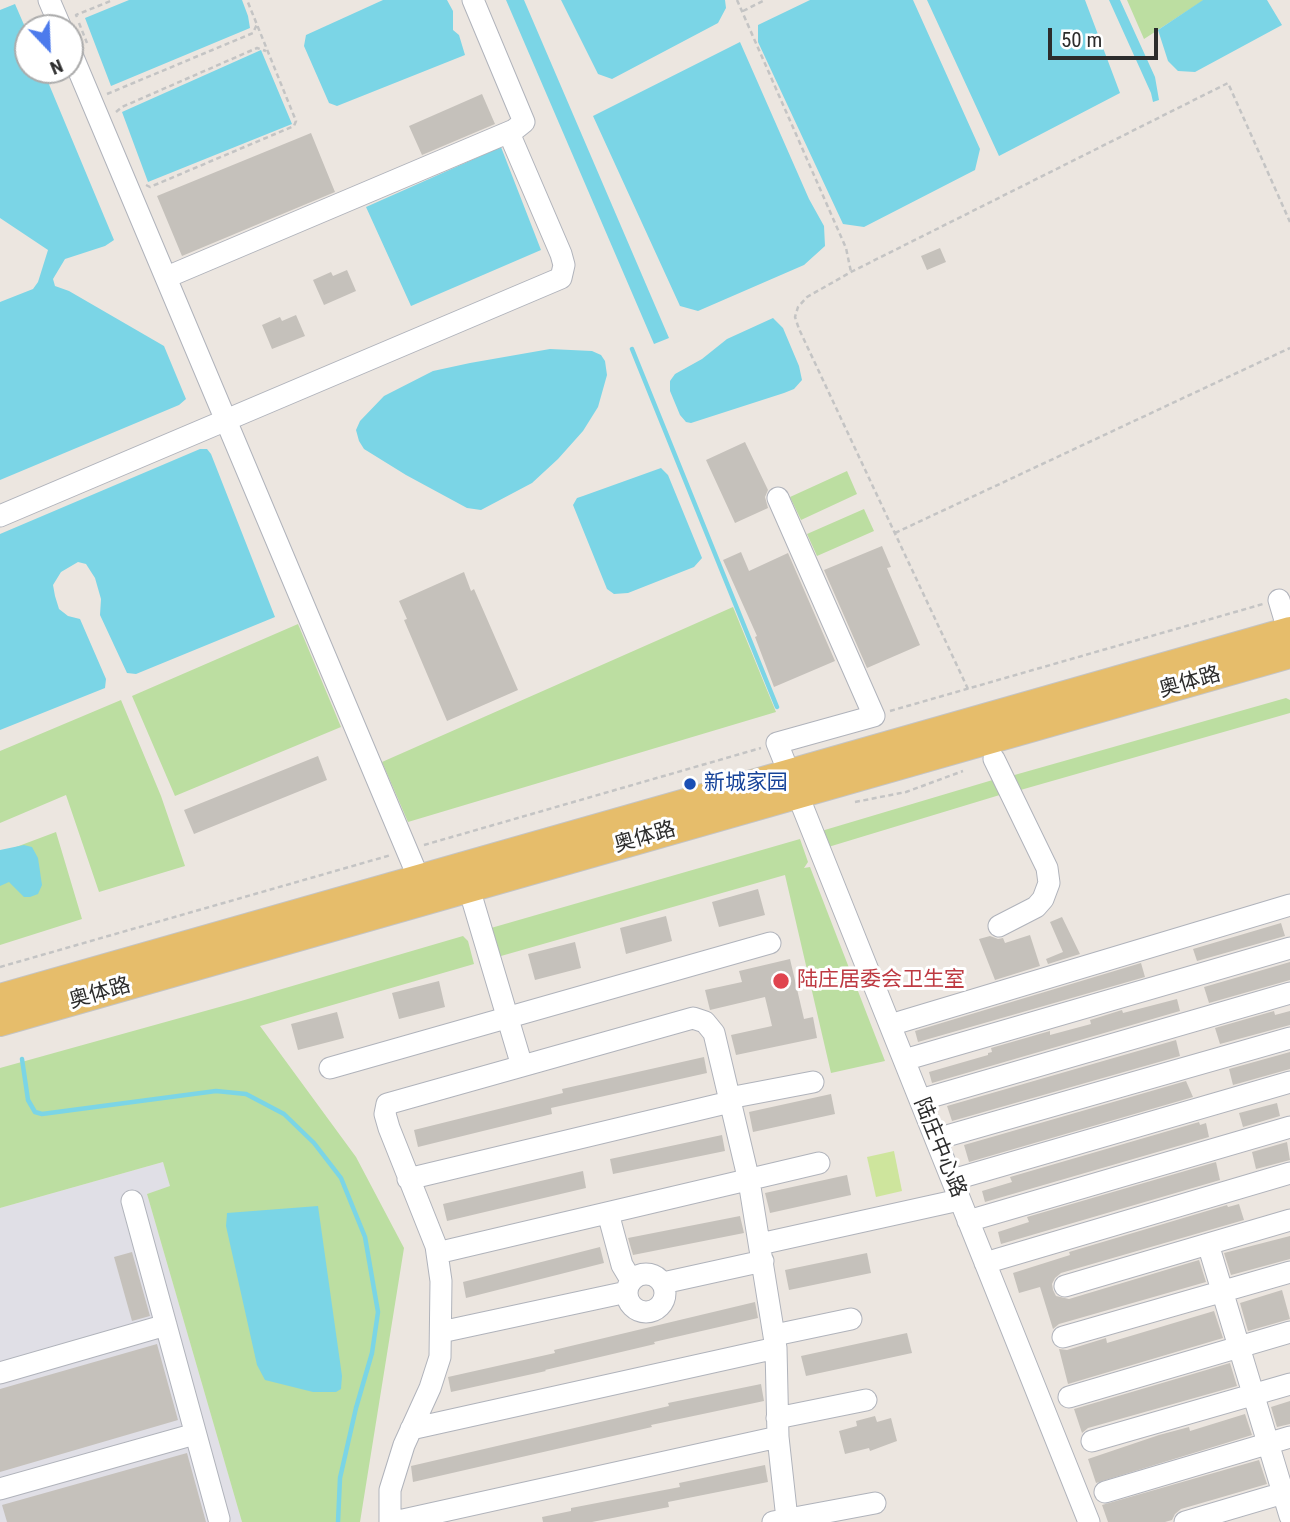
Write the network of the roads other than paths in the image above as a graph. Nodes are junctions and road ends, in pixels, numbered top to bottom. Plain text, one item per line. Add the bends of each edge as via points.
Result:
1 (472, 0) edge
2 (84, 59) edge
3 (509, 133) junction
4 (167, 277) junction
5 (228, 421) junction
6 (778, 498) dead end
7 (0, 516) edge
8 (1279, 600) road end
9 (1289, 638) edge
10 (994, 759) dead end
11 (795, 784) junction
12 (466, 877) junction
13 (419, 878) junction
14 (1290, 905) edge
15 (999, 926) dead end
16 (770, 943) dead end
17 (1290, 948) edge
18 (1290, 993) edge
19 (0, 997) edge
20 (507, 1017) junction
21 (0, 1023) edge
22 (890, 1026) junction
23 (1290, 1038) edge
24 (904, 1060) junction
25 (522, 1066) junction
26 (331, 1068) dead end
27 (813, 1082) dead end
28 (1290, 1082) edge
29 (730, 1100) junction
30 (920, 1100) junction
31 (1290, 1127) edge
32 (936, 1139) junction
33 (819, 1163) dead end
34 (1290, 1173) edge
35 (408, 1179) junction
36 (749, 1181) junction
37 (956, 1190) junction
38 (132, 1201) dead end
39 (608, 1213) junction
40 (1290, 1220) edge
41 (968, 1221) junction
42 (1208, 1244) junction
43 (762, 1252) junction
44 (437, 1253) junction
45 (985, 1263) junction
46 (1290, 1272) edge
47 (663, 1283) junction
48 (629, 1286) junction
49 (1065, 1286) dead end
50 (1222, 1291) junction
51 (851, 1319) dead end
52 (166, 1325) junction
53 (441, 1332) junction
54 (1290, 1332) edge
55 (1063, 1337) dead end
56 (775, 1342) junction
57 (1239, 1346) junction
58 (0, 1373) edge
59 (1290, 1384) edge
60 (1253, 1395) junction
61 (1069, 1396) dead end
62 (866, 1400) dead end
63 (778, 1427) junction
64 (411, 1429) junction
65 (195, 1434) junction
66 (1290, 1437) edge
67 (1092, 1441) dead end
68 (1268, 1444) junction
69 (0, 1489) edge
70 (1105, 1492) dead end
71 (1286, 1492) edge
72 (874, 1503) dead end
73 (1290, 1516) edge
74 (219, 1519) dead end
75 (780, 1520) edge
76 (392, 1522) edge
77 (1089, 1522) edge
78 (1185, 1522) edge
79 (1275, 1522) edge

1 - 3 street via 524,121
2 - 4 street
3 - 4 street
3 - 5 street via 561,254 561,278
4 - 5 street
5 - 7 street
5 - 13 street
6 - 11 street, 陆庄中心路 via 874,716 778,743
8 - 9 street
9 - 11 main road, 奥体路
10 - 15 street via 1043,859 1049,883 1036,907
11 - 12 main road, 奥体路
11 - 22 street, 陆庄中心路
12 - 13 main road, 奥体路
12 - 20 street
12 - 21 main road, 奥体路
13 - 19 main road, 奥体路
14 - 22 street
16 - 20 street
17 - 24 street
18 - 30 street
20 - 25 street
20 - 26 street
22 - 24 street, 陆庄中心路
23 - 32 street
24 - 30 street, 陆庄中心路
25 - 29 street via 692,1018 705,1022 714,1032
25 - 35 street via 387,1104 385,1114
27 - 29 street
28 - 37 street
29 - 35 street
29 - 36 street
30 - 32 street, 陆庄中心路
31 - 41 street
32 - 37 street, 陆庄中心路
33 - 36 street
34 - 45 street
35 - 44 street
36 - 39 street
36 - 43 street
37 - 41 street, 陆庄中心路
37 - 43 street
38 - 52 street
39 - 44 street
39 - 48 street
40 - 42 street
41 - 45 street, 陆庄中心路
42 - 49 street
42 - 50 street
43 - 47 street
43 - 56 street
44 - 53 street
45 - 77 street, 陆庄中心路
46 - 50 street
47 - 48 street via 648,1273 636,1276
47 - 48 street via 663,1302 648,1312 631,1304
48 - 53 street
50 - 55 street
50 - 57 street
51 - 56 street
52 - 58 street
52 - 65 street
53 - 64 street via 440,1357
54 - 57 street
56 - 63 street
56 - 64 street
57 - 60 street
57 - 61 street
59 - 60 street
60 - 67 street
60 - 68 street
62 - 63 street
63 - 75 street
63 - 76 street
64 - 76 street via 390,1490
65 - 69 street
65 - 74 street
66 - 68 street
68 - 70 street
68 - 71 street
71 - 73 street
71 - 78 street
72 - 75 street
73 - 79 street

